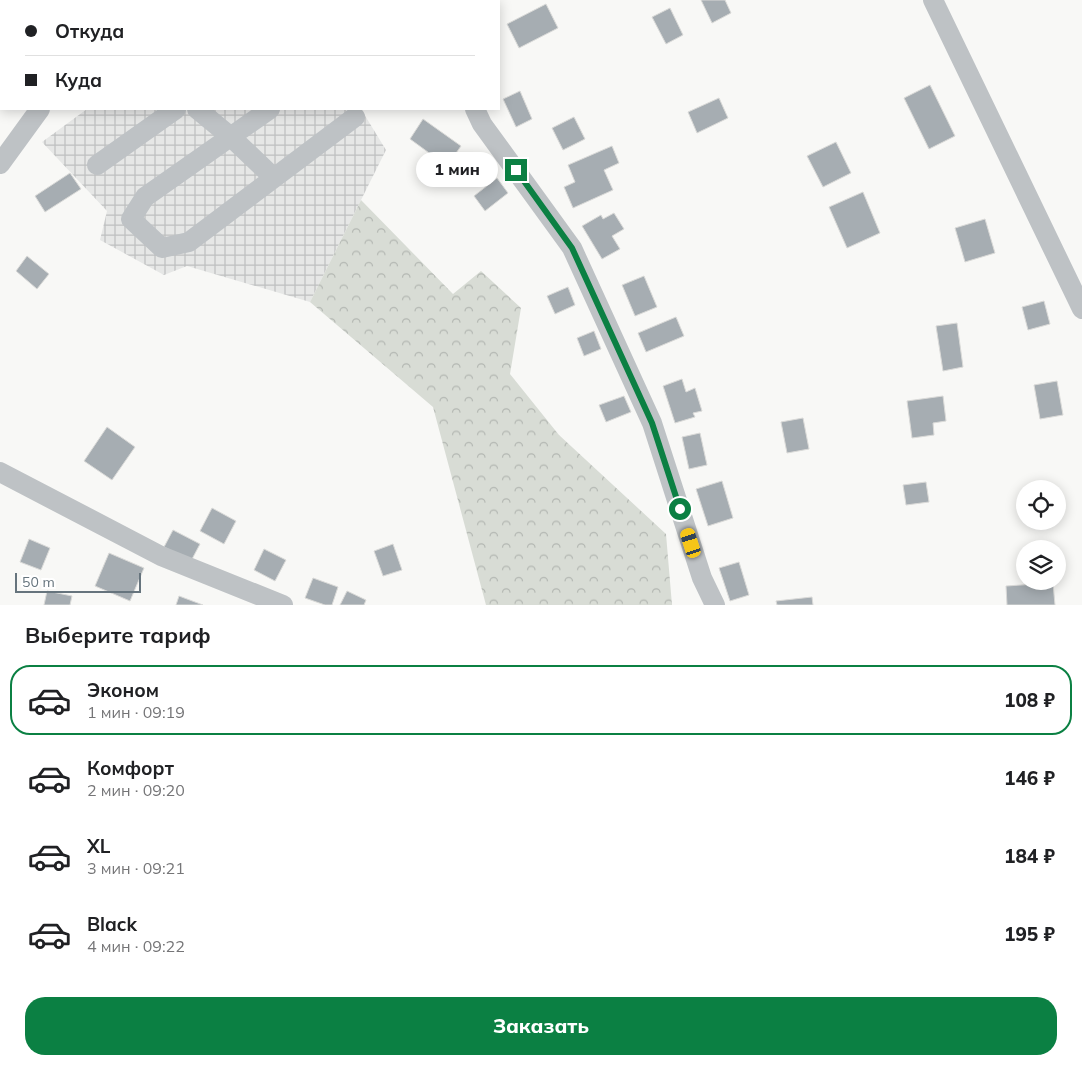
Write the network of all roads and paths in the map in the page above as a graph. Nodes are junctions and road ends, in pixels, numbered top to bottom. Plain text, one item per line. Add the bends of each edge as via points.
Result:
1 (933, 0) edge
2 (39, 110) edge
3 (175, 110) edge
4 (199, 110) edge
5 (269, 110) edge
6 (475, 110) edge
7 (355, 117) dead end
8 (231, 137) junction
9 (0, 164) edge
10 (97, 165) dead end
11 (274, 178) junction
12 (1082, 310) edge
13 (0, 472) edge
14 (283, 605) edge
15 (715, 605) edge

1 - 12 street
2 - 9 street
3 - 10 street
4 - 8 street
5 - 8 street
6 - 15 street via 482,124 572,248 652,423 702,578
7 - 11 street
8 - 11 street
8 - 11 street via 145,197 131,219 162,248 189,242
13 - 14 street via 161,556

